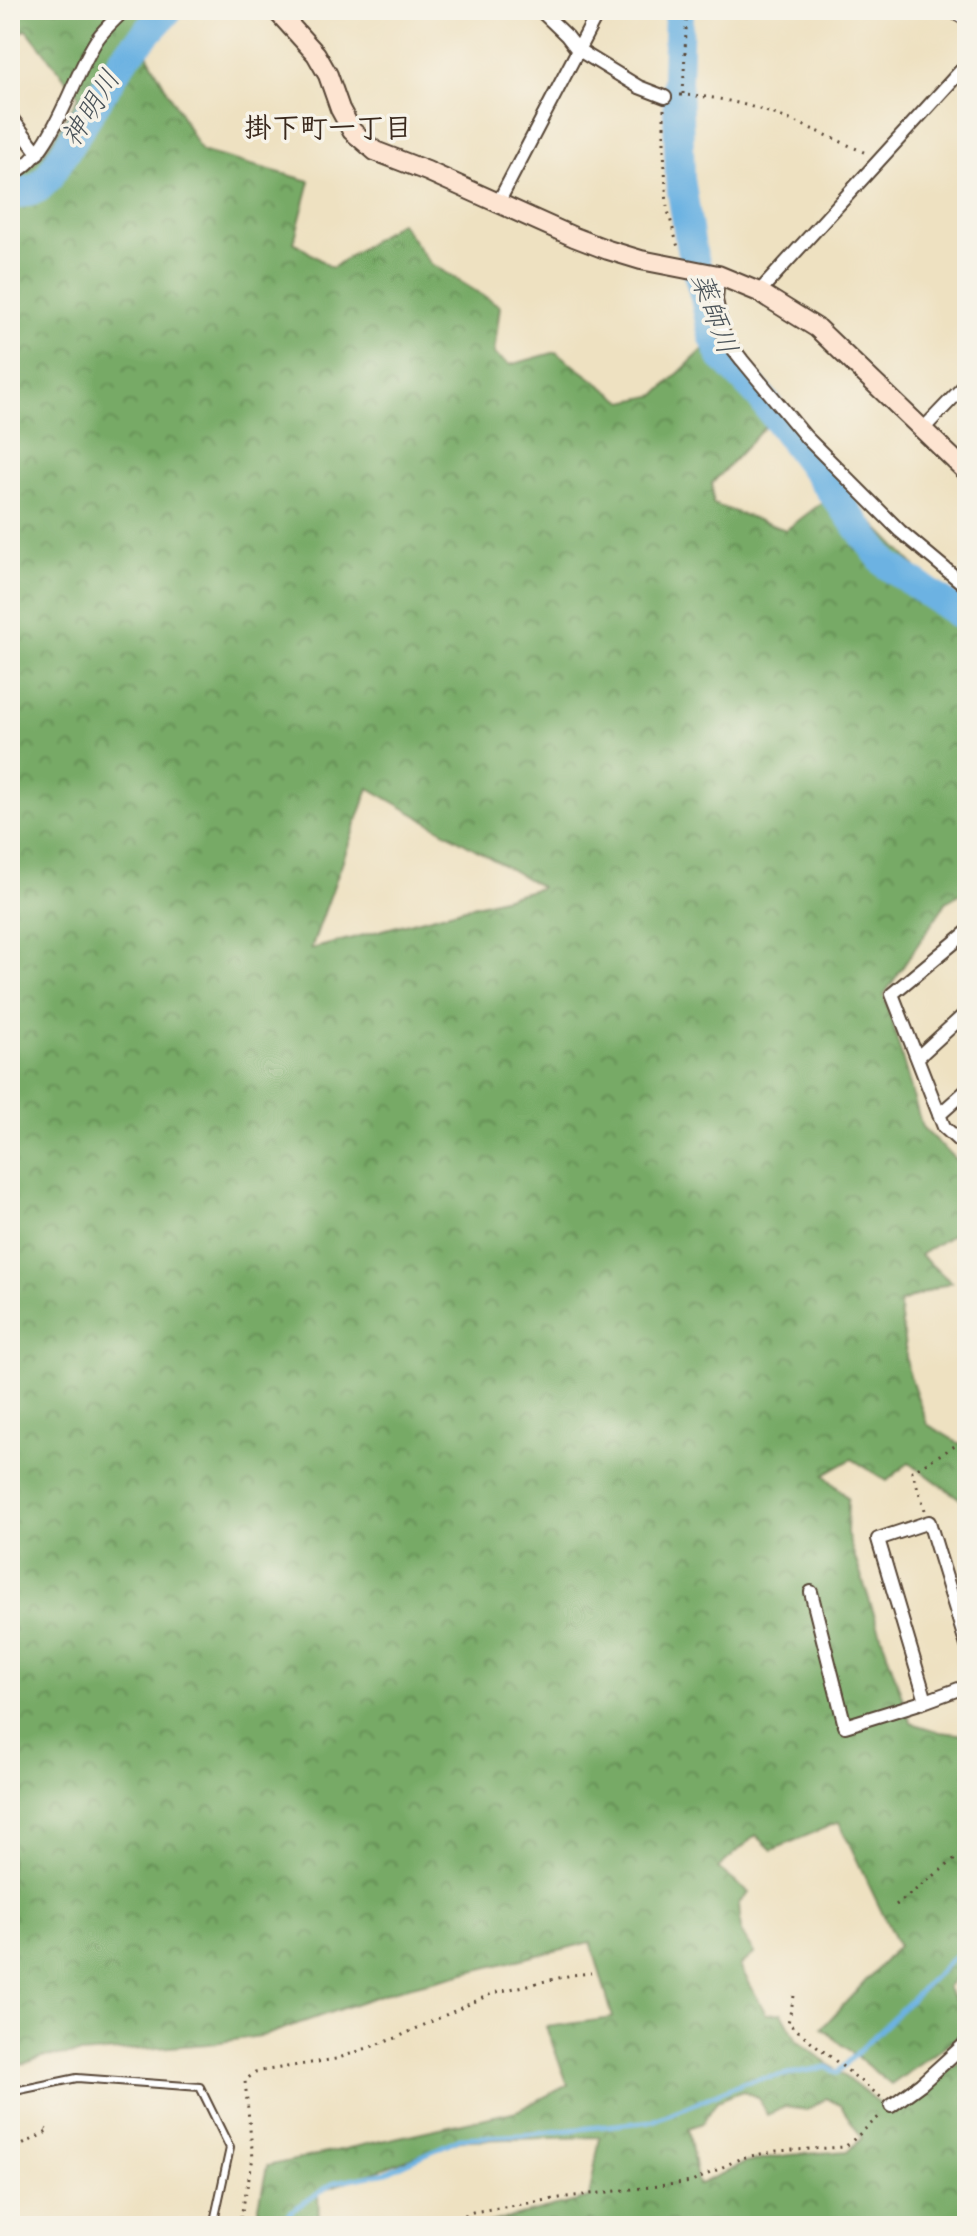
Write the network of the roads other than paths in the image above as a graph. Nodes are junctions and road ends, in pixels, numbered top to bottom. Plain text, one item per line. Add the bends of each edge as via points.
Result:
1 (124, 10) edge
2 (276, 10) edge
3 (540, 10) edge
4 (599, 10) edge
5 (951, 10) edge
6 (967, 20) edge
7 (577, 49) junction
8 (967, 64) edge
9 (665, 97) road end
10 (10, 116) edge
11 (38, 153) junction
12 (10, 175) edge
13 (498, 203) junction
14 (718, 275) junction
15 (759, 292) junction
16 (967, 383) edge
17 (923, 429) junction
18 (967, 472) edge
19 (967, 587) edge
20 (967, 932) edge
21 (967, 1012) edge
22 (917, 1058) junction
23 (967, 1090) edge
24 (939, 1115) junction
25 (967, 1148) edge
26 (811, 1592) dead end
27 (967, 1646) edge
28 (967, 1686) edge
29 (926, 1701) junction
30 (967, 2042) edge
31 (10, 2092) edge
32 (891, 2106) road end
33 (213, 2226) edge

1 - 11 street via 98,37
2 - 13 street via 316,54 352,131 375,151
3 - 7 street
4 - 7 street
5 - 6 street
7 - 9 street
7 - 13 street
8 - 15 street
10 - 11 street
11 - 12 street
13 - 14 street via 608,250
14 - 15 street
14 - 19 street via 716,300 724,337 742,360 806,437 900,531
15 - 17 street via 817,328
16 - 17 street
17 - 18 street
20 - 22 street via 892,994
21 - 22 street
22 - 24 street
23 - 24 street
24 - 25 street
26 - 29 street via 845,1726
27 - 29 street via 929,1522 878,1539
28 - 29 street
30 - 32 street
31 - 33 lane via 77,2078 200,2087 230,2148

